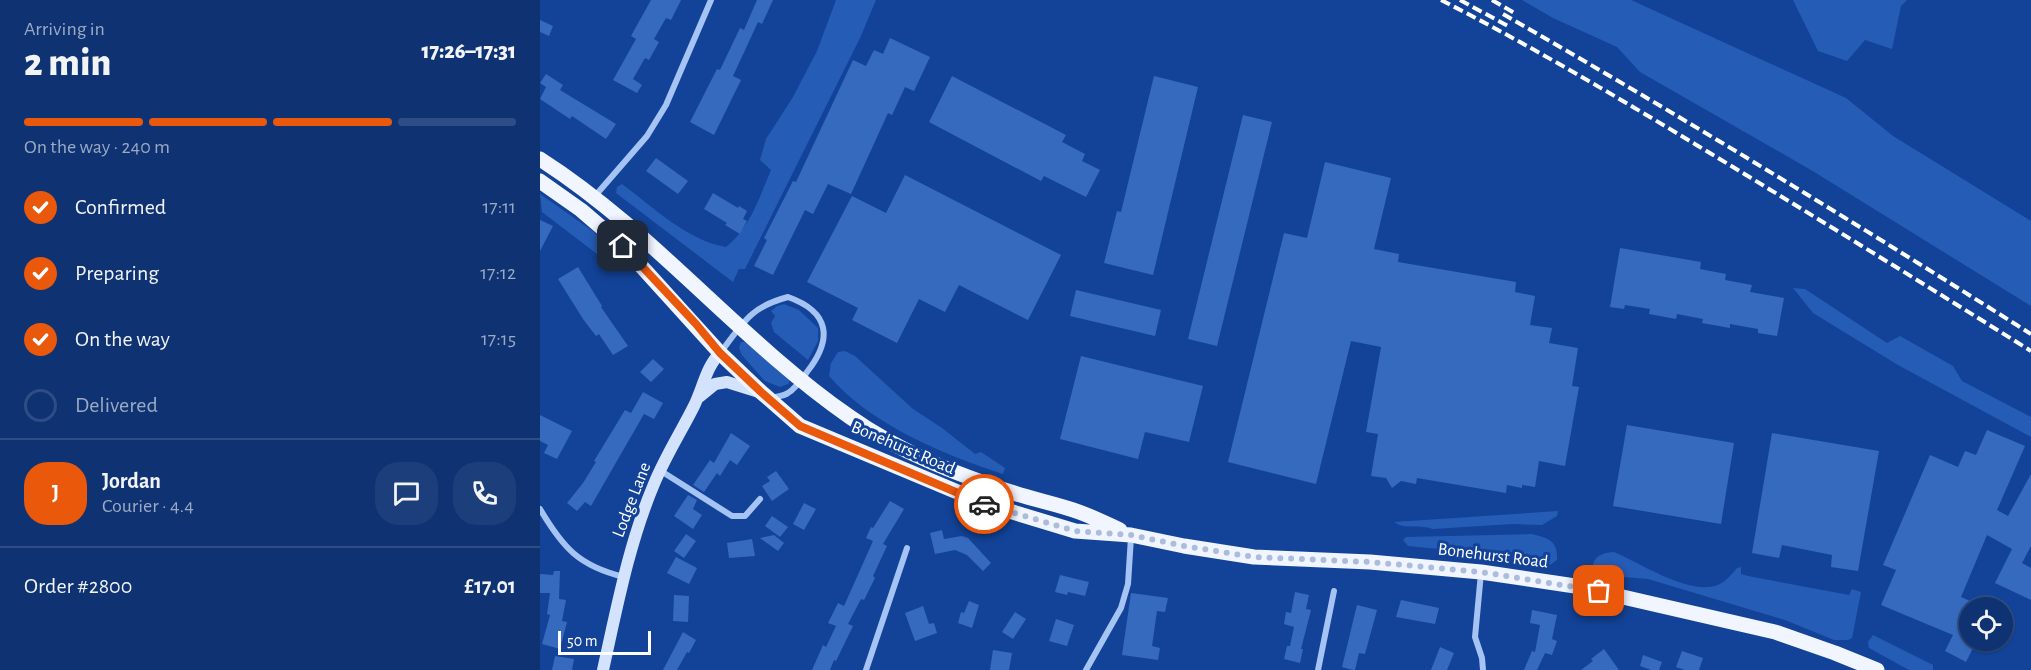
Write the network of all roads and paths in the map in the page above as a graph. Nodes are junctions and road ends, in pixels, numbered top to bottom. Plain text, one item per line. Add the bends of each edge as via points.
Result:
1 (711, 0) edge
2 (540, 159) edge
3 (540, 182) edge
4 (594, 197) junction
5 (741, 326) junction
6 (720, 353) junction
7 (801, 380) junction
8 (765, 395) junction
9 (698, 398) junction
10 (661, 471) junction
11 (760, 499) dead end
12 (540, 509) edge
13 (1131, 535) junction
14 (907, 548) dead end
15 (1481, 572) junction
16 (624, 577) junction
17 (1334, 591) dead end
18 (603, 670) edge
19 (866, 670) edge
20 (1086, 670) edge
21 (1318, 670) edge
22 (1483, 670) edge
23 (1877, 670) edge

1 - 4 street via 657,121
2 - 4 main road, Bonehurst Road
3 - 6 main road, Bonehurst Road via 623,246
4 - 5 main road, Bonehurst Road
5 - 6 street
5 - 7 main road, Bonehurst Road
5 - 7 street via 760,307 788,297 810,307 822,323 824,347
6 - 8 main road, Bonehurst Road
6 - 9 street, Lodge Lane
7 - 8 street via 788,393
7 - 13 main road, Bonehurst Road via 896,446 954,472 1080,512
8 - 9 street via 727,382 715,384
8 - 13 main road, Bonehurst Road via 800,426 986,504 1075,531
9 - 10 street, Lodge Lane
10 - 11 street via 732,516 745,516
10 - 16 street, Lodge Lane
12 - 16 street via 554,533 579,559
13 - 15 main road, Bonehurst Road via 1254,557
13 - 20 street via 1128,584 1121,608
14 - 19 street
15 - 22 street via 1474,637
15 - 23 main road, Bonehurst Road via 1575,586 1775,632
16 - 18 street, Lodge Lane
17 - 21 street

